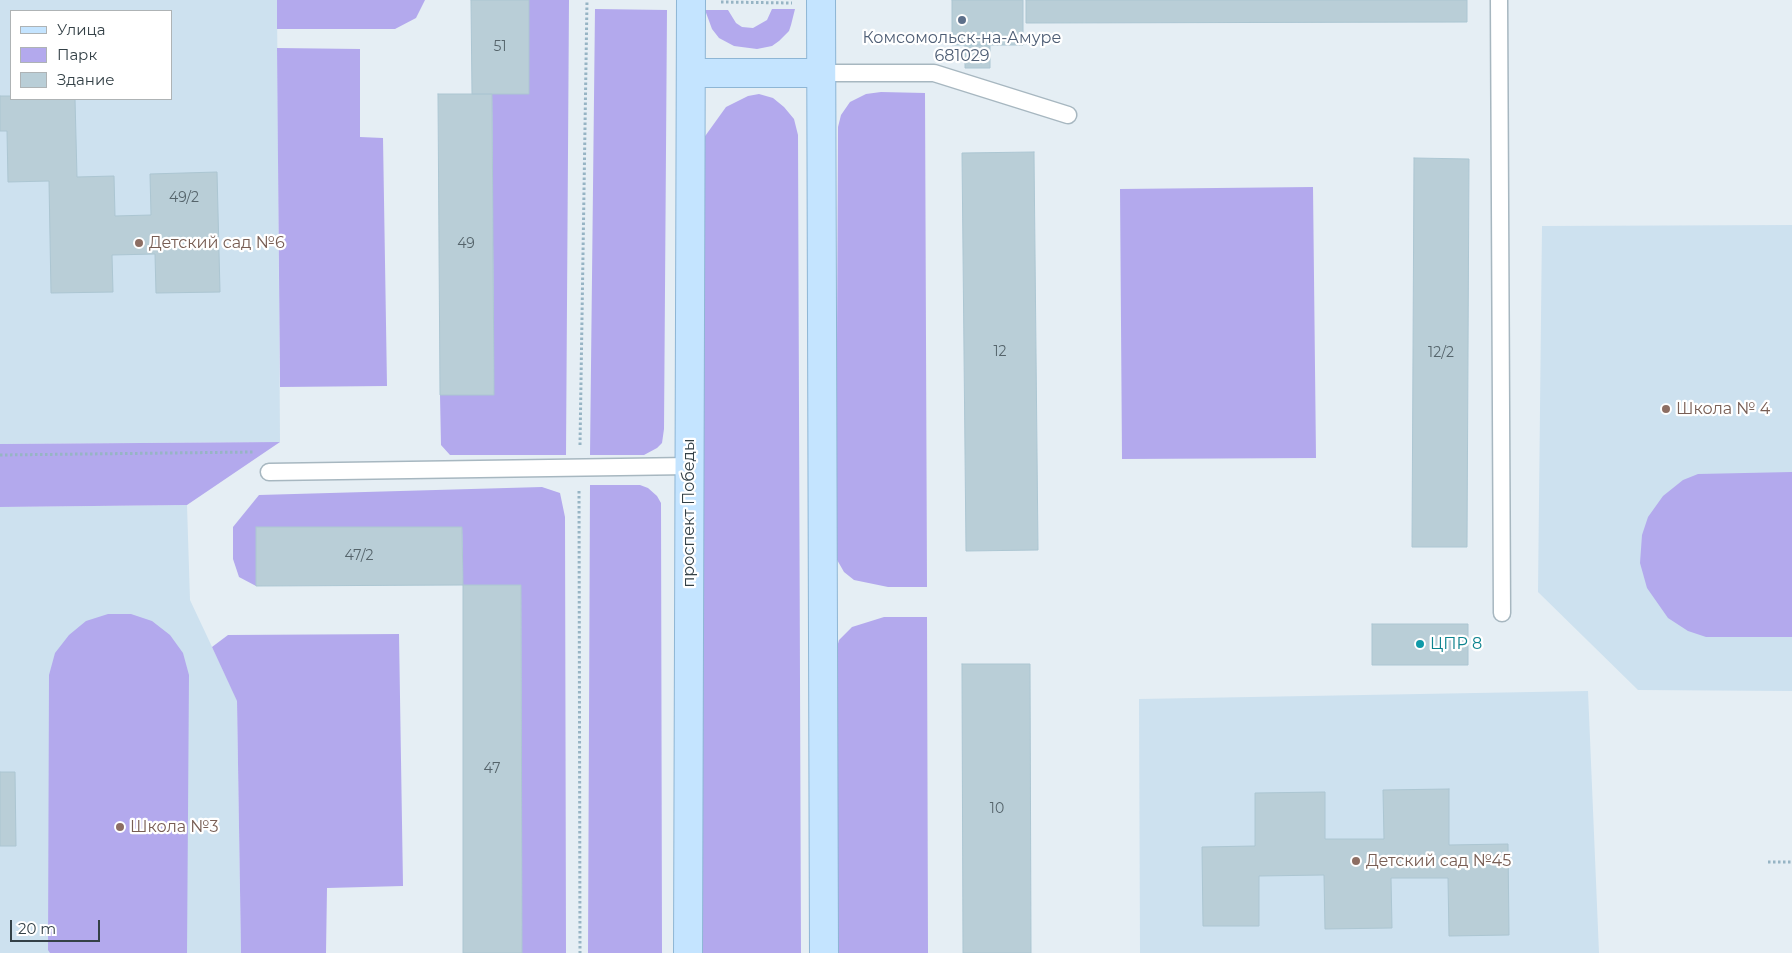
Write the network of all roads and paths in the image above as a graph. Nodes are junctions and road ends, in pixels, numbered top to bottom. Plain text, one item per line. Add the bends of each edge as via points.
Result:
1 (1499, 0) edge
2 (703, 1) edge
3 (751, 1) edge
4 (808, 2) edge
5 (691, 73) junction
6 (821, 73) junction
7 (1068, 115) dead end
8 (259, 452) dead end
9 (0, 455) edge
10 (690, 466) junction
11 (269, 472) dead end
12 (1502, 613) dead end
13 (1768, 862) dead end
14 (1792, 862) edge
15 (688, 953) edge
16 (824, 953) edge

1 - 12 lane
2 - 3 path
2 - 5 main road, проспект Победы
3 - 4 path
4 - 6 main road
5 - 6 main road
5 - 10 main road, проспект Победы
6 - 7 lane via 934,73
6 - 16 main road
8 - 9 path
10 - 11 lane
10 - 15 main road, проспект Победы
13 - 14 path

